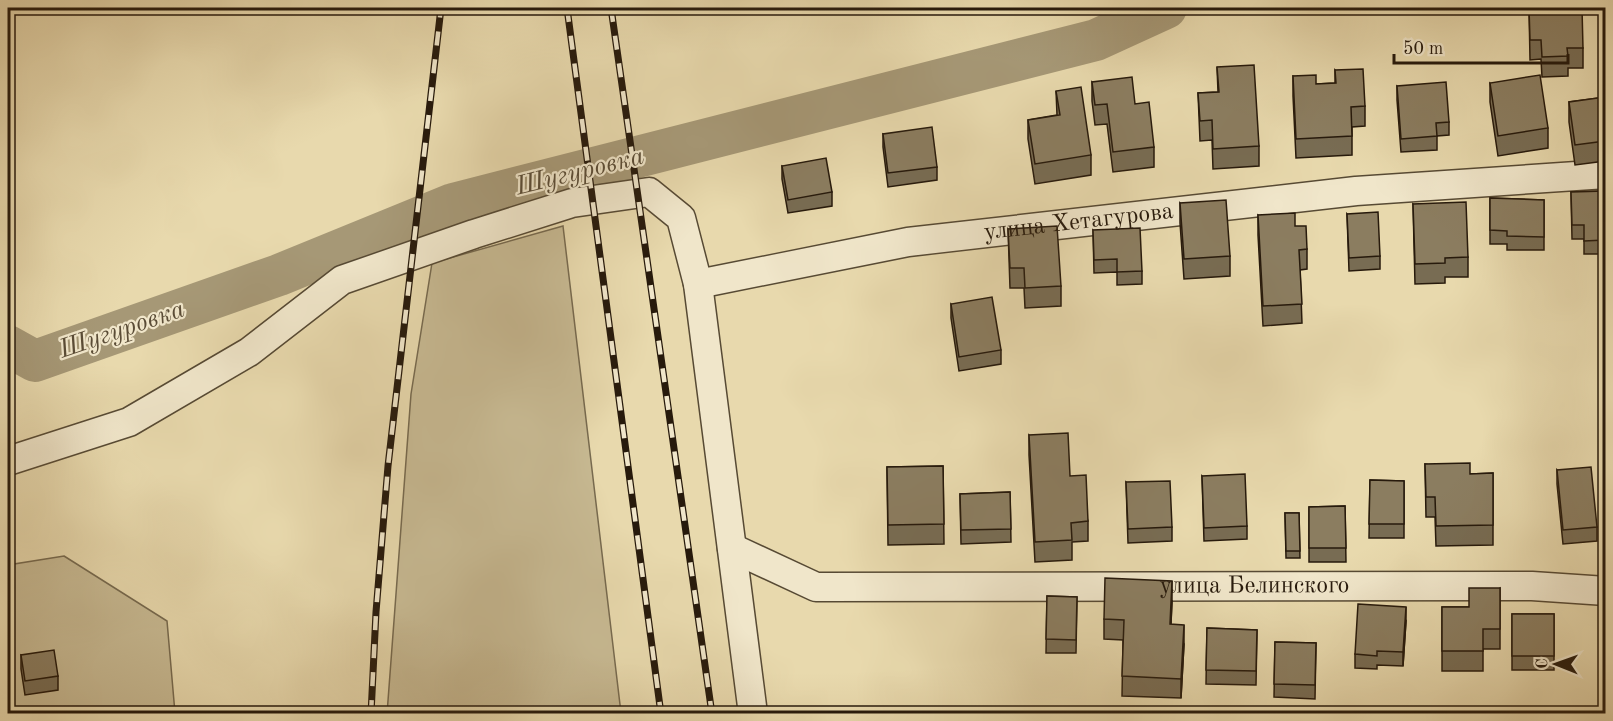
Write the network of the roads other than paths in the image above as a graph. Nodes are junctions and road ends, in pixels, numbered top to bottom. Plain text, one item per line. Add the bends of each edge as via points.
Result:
1 (1605, 174) edge
2 (698, 284) junction
3 (8, 461) edge
4 (732, 548) junction
5 (1605, 591) edge
6 (753, 714) edge

1 - 2 street, улица Хетагурова via 1356,191 908,242
2 - 3 street via 681,218 649,192 572,203 342,280 249,352 129,422
2 - 4 street
4 - 5 street, улица Белинского via 816,587 1532,586
4 - 6 street

